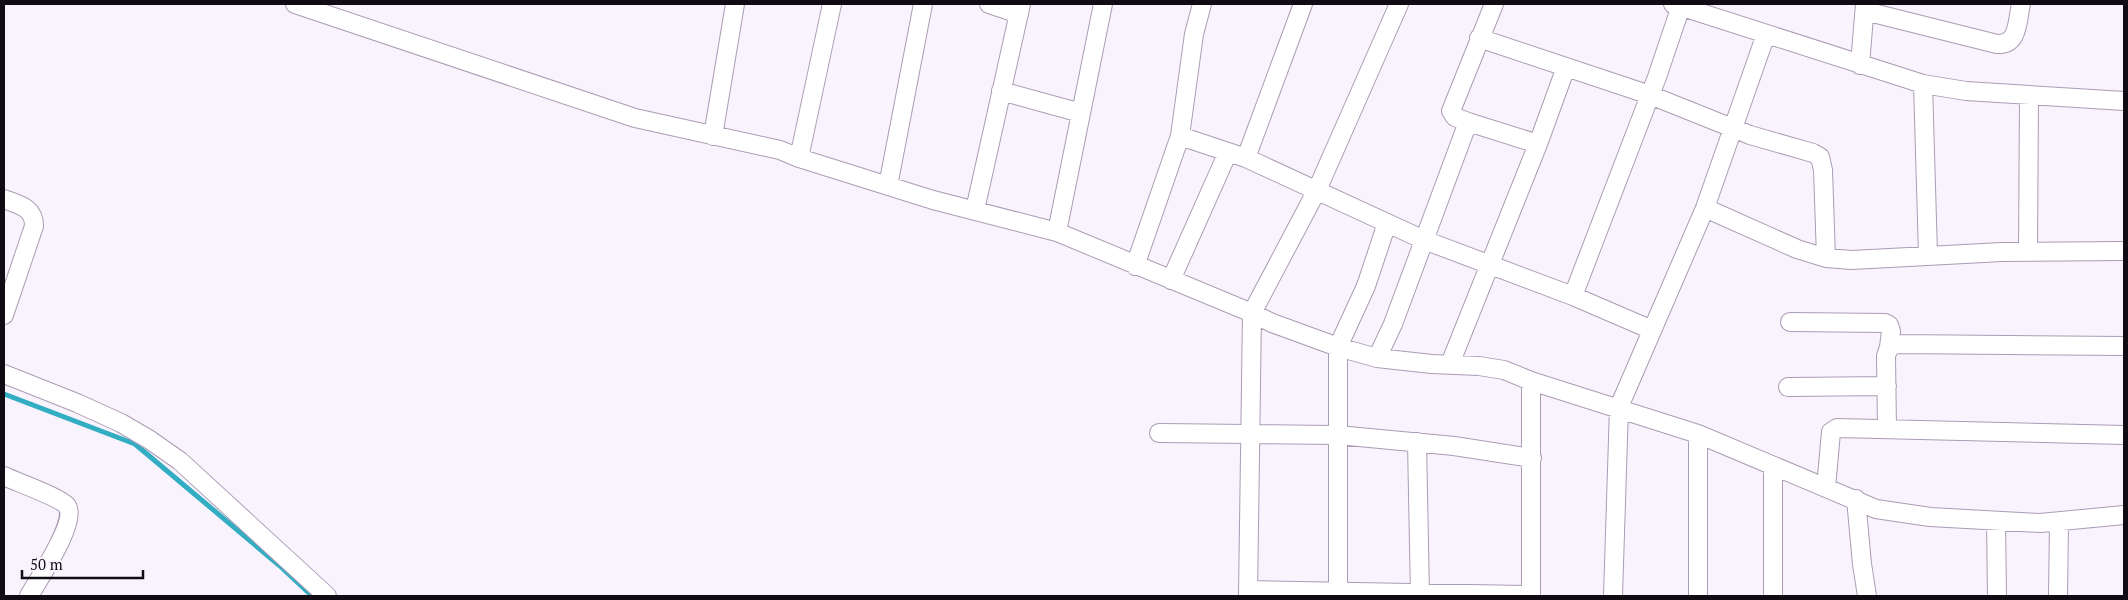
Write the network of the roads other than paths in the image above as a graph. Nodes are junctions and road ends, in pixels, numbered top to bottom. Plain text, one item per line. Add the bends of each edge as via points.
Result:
1 (295, 4) edge
2 (735, 4) edge
3 (832, 4) edge
4 (922, 4) edge
5 (989, 4) edge
6 (1103, 4) edge
7 (1202, 4) edge
8 (1303, 4) edge
9 (1399, 4) edge
10 (1494, 4) edge
11 (2021, 4) edge
12 (1677, 5) edge
13 (1865, 7) edge
14 (1020, 9) edge
15 (1714, 10) edge
16 (1766, 34) junction
17 (1479, 38) junction
18 (1860, 65) junction
19 (1566, 67) junction
20 (1923, 84) junction
21 (1002, 91) junction
22 (1650, 95) junction
23 (2029, 96) junction
24 (2124, 101) edge
25 (1081, 112) junction
26 (1468, 122) junction
27 (1733, 129) junction
28 (713, 136) junction
29 (1180, 136) junction
30 (1538, 144) junction
31 (1228, 152) junction
32 (800, 158) junction
33 (1246, 158) junction
34 (888, 186) junction
35 (1317, 190) junction
36 (4, 200) edge
37 (1705, 208) junction
38 (975, 210) junction
39 (1387, 223) junction
40 (1057, 232) junction
41 (1424, 240) junction
42 (2028, 251) junction
43 (2124, 251) edge
44 (1928, 255) junction
45 (1826, 258) junction
46 (1490, 265) junction
47 (1135, 266) junction
48 (1171, 280) junction
49 (1573, 296) junction
50 (1252, 313) junction
51 (4, 315) edge
52 (1790, 322) dead end
53 (1652, 330) junction
54 (2124, 346) edge
55 (1338, 347) junction
56 (1890, 347) junction
57 (1377, 358) junction
58 (1450, 364) junction
59 (4, 374) edge
60 (1531, 381) junction
61 (1887, 386) junction
62 (1788, 388) dead end
63 (1619, 408) junction
64 (1887, 429) junction
65 (1158, 433) dead end
66 (1698, 434) junction
67 (2124, 434) edge
68 (1250, 435) junction
69 (1338, 435) junction
70 (1417, 442) junction
71 (1532, 458) junction
72 (1773, 466) junction
73 (4, 476) edge
74 (1826, 488) junction
75 (1856, 499) junction
76 (2124, 515) edge
77 (1996, 521) junction
78 (2059, 522) junction
79 (1248, 593) edge
80 (1338, 594) edge
81 (1420, 594) edge
82 (29, 596) edge
83 (327, 596) edge
84 (1531, 596) edge
85 (1613, 596) edge
86 (1698, 596) edge
87 (1773, 596) edge
88 (1867, 596) edge
89 (1997, 596) edge
90 (2058, 596) edge

1 - 28 street via 635,118
2 - 28 street
3 - 32 street
4 - 34 street
5 - 14 street
6 - 25 street
7 - 29 street via 1194,34
8 - 33 street
9 - 35 street
10 - 17 street
11 - 13 street via 2015,33 2012,41 2006,44
12 - 15 street
12 - 22 street
13 - 18 street
14 - 21 street
15 - 16 street
16 - 18 street
16 - 27 street
17 - 19 street
17 - 26 street via 1451,111 1455,117
18 - 20 street
19 - 22 street
19 - 30 street
20 - 23 street
20 - 44 street
21 - 25 street
21 - 38 street
22 - 27 street
22 - 49 street
23 - 24 street
23 - 42 street
25 - 40 street
26 - 30 street
26 - 41 street
27 - 37 street
27 - 45 street via 1820,157
28 - 32 street via 780,150
29 - 31 street
29 - 47 street
30 - 46 street
31 - 33 street
31 - 48 street
32 - 34 street
33 - 35 street
34 - 38 street
35 - 39 street
35 - 50 street
36 - 51 street via 18,204 34,217 31,236
37 - 45 street via 1797,249
37 - 53 street
38 - 40 street
39 - 41 street
39 - 55 street via 1366,286
40 - 47 street
41 - 46 street
41 - 57 street
42 - 43 street
42 - 44 street
44 - 45 street via 1852,260
46 - 49 street
46 - 58 street
47 - 48 street
48 - 50 street
49 - 53 street
50 - 55 street
50 - 68 street
52 - 56 street via 1885,323 1891,331
53 - 63 street
54 - 56 street via 1897,344
55 - 57 street
55 - 69 street
56 - 61 street via 1886,356
57 - 58 street
58 - 60 street via 1504,370
59 - 83 street via 77,403 150,440 180,461
60 - 63 street
60 - 71 street
61 - 62 street
61 - 64 street
63 - 66 street
63 - 85 street
64 - 67 street
64 - 74 street via 1837,428 1831,432
65 - 68 street
66 - 72 street
66 - 86 street
68 - 69 street
68 - 79 street
69 - 70 street
69 - 80 street
70 - 71 street
70 - 81 street
71 - 84 street
72 - 74 street
72 - 87 street
73 - 82 street via 59,500 67,506 70,515 67,529
74 - 75 street
75 - 77 street via 1876,509 1900,514
75 - 88 street
76 - 78 street
77 - 78 street
77 - 89 street
78 - 90 street
79 - 80 street
80 - 81 street
81 - 84 street

